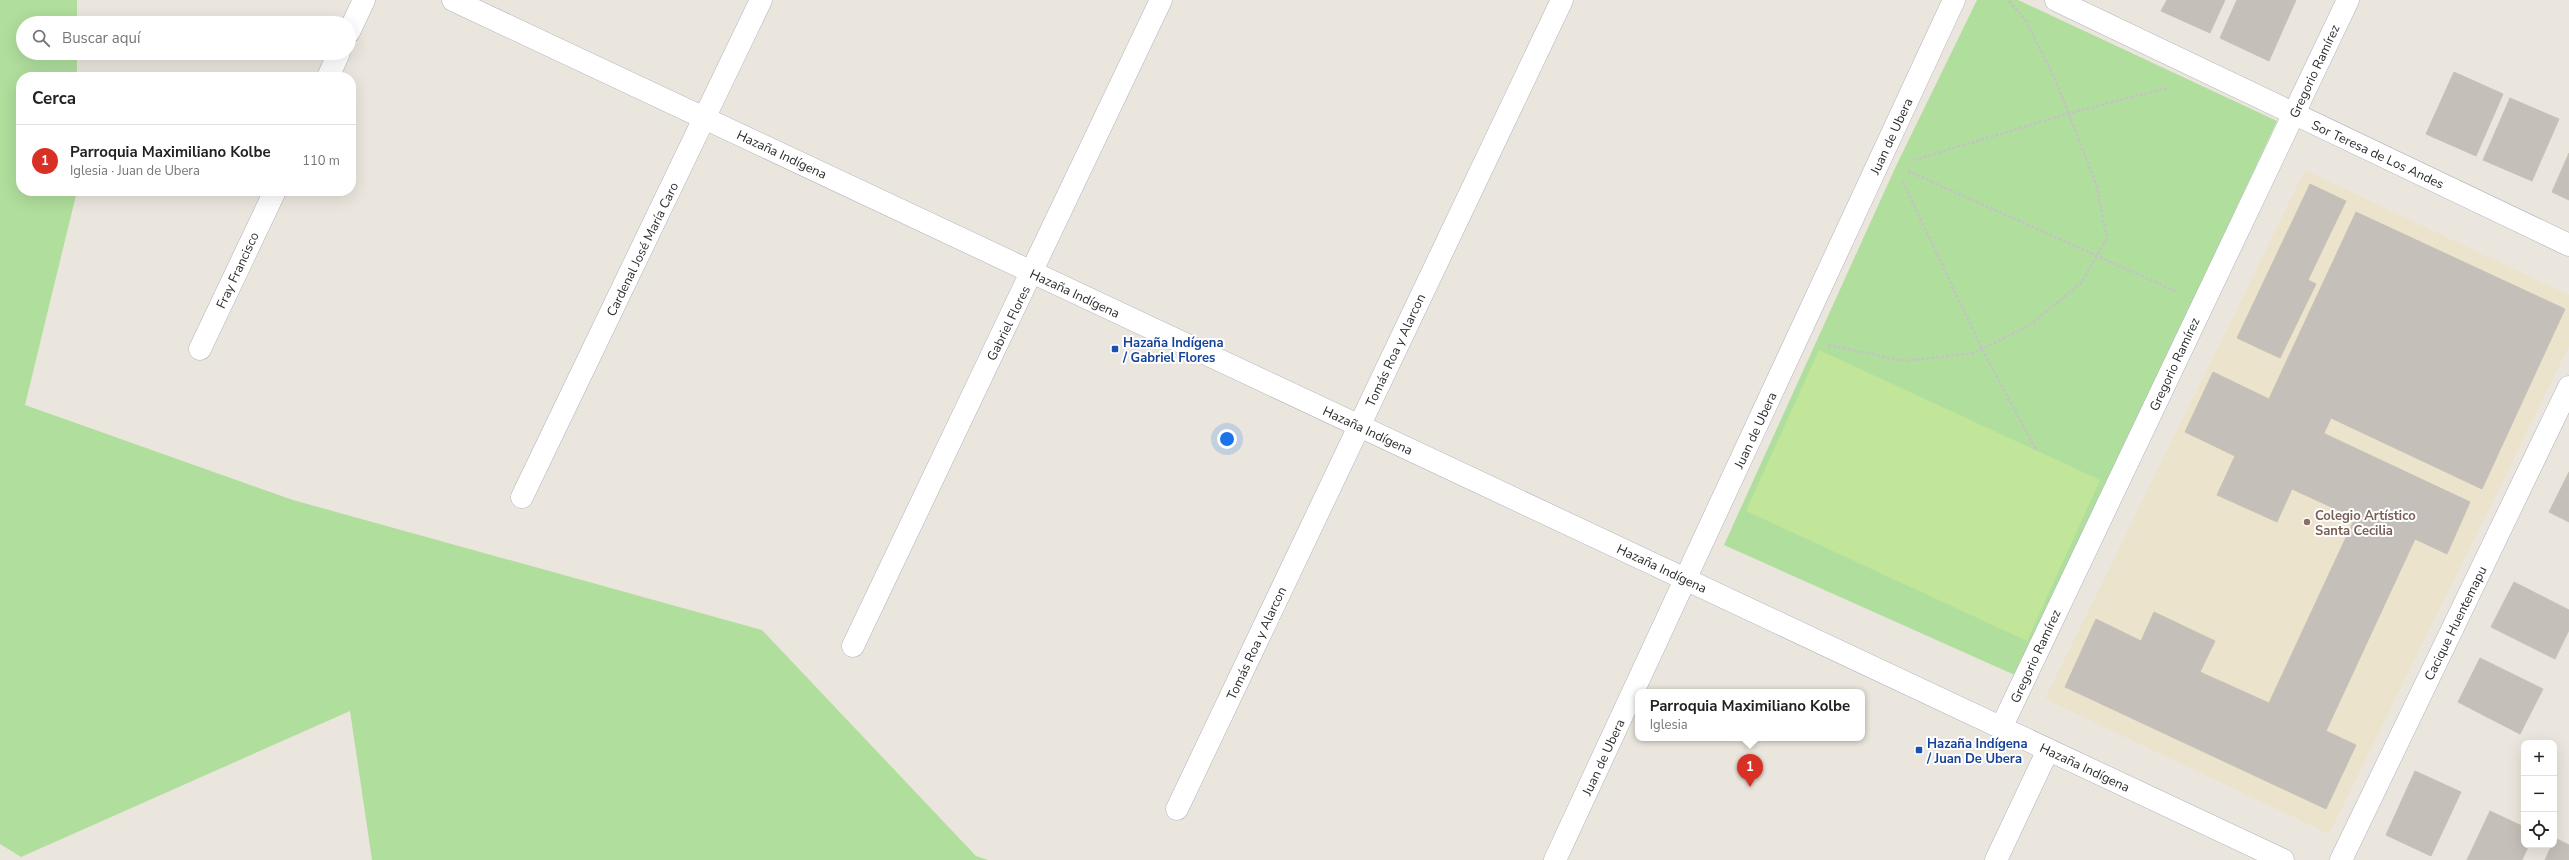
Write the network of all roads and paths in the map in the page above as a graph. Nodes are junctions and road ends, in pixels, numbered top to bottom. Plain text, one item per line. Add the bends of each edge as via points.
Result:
1 (364, 0) edge
2 (454, 0) edge
3 (761, 0) edge
4 (1161, 0) edge
5 (1562, 0) edge
6 (1954, 0) edge
7 (2008, 0) edge
8 (2056, 0) edge
9 (2348, 0) edge
10 (356, 17) edge
11 (336, 60) edge
12 (330, 72) edge
13 (2170, 88) dead end
14 (2070, 113) junction
15 (2294, 114) junction
16 (705, 118) junction
17 (1911, 161) dead end
18 (1903, 169) dead end
19 (1902, 180) dead end
20 (272, 196) edge
21 (2569, 245) edge
22 (2097, 256) junction
23 (1032, 272) junction
24 (2203, 304) junction
25 (1797, 339) junction
26 (200, 349) dead end
27 (1982, 349) junction
28 (2569, 387) edge
29 (1359, 426) junction
30 (2036, 450) dead end
31 (522, 498) dead end
32 (1685, 579) junction
33 (853, 646) dead end
34 (2001, 728) junction
35 (2048, 750) junction
36 (1176, 809) dead end
37 (1555, 860) edge
38 (1996, 860) edge
39 (2283, 860) edge
40 (2341, 860) edge

1 - 10 street
2 - 16 street, Hazaña Indígena
3 - 16 street, Cardenal José María Caro
4 - 23 street, Gabriel Flores
5 - 29 street, Tomás Roa y Alarcon
6 - 25 street, Juan de Ubera
7 - 14 path via 2026,21
8 - 15 street, Sor Teresa de Los Andes
9 - 15 street, Gregorio Ramírez
11 - 12 street
13 - 14 path
14 - 17 path
14 - 22 path via 2096,184 2107,238
15 - 21 street, Sor Teresa de Los Andes
15 - 24 street, Gregorio Ramírez
16 - 23 street, Hazaña Indígena
16 - 31 street, Cardenal José María Caro
18 - 22 path
19 - 27 path
20 - 26 street, Fray Francisco
22 - 24 path
22 - 27 path via 2081,283 2030,325
23 - 29 street, Hazaña Indígena
23 - 33 street, Gabriel Flores
24 - 34 street, Gregorio Ramírez
25 - 27 path via 1904,361 1974,353
25 - 32 street, Juan de Ubera
27 - 30 path
28 - 40 street, Cacique Huentemapu
29 - 32 street, Hazaña Indígena
29 - 36 street, Tomás Roa y Alarcon
32 - 34 street, Hazaña Indígena
32 - 37 street, Juan de Ubera
34 - 35 street, Hazaña Indígena
35 - 38 street
35 - 39 street, Hazaña Indígena

